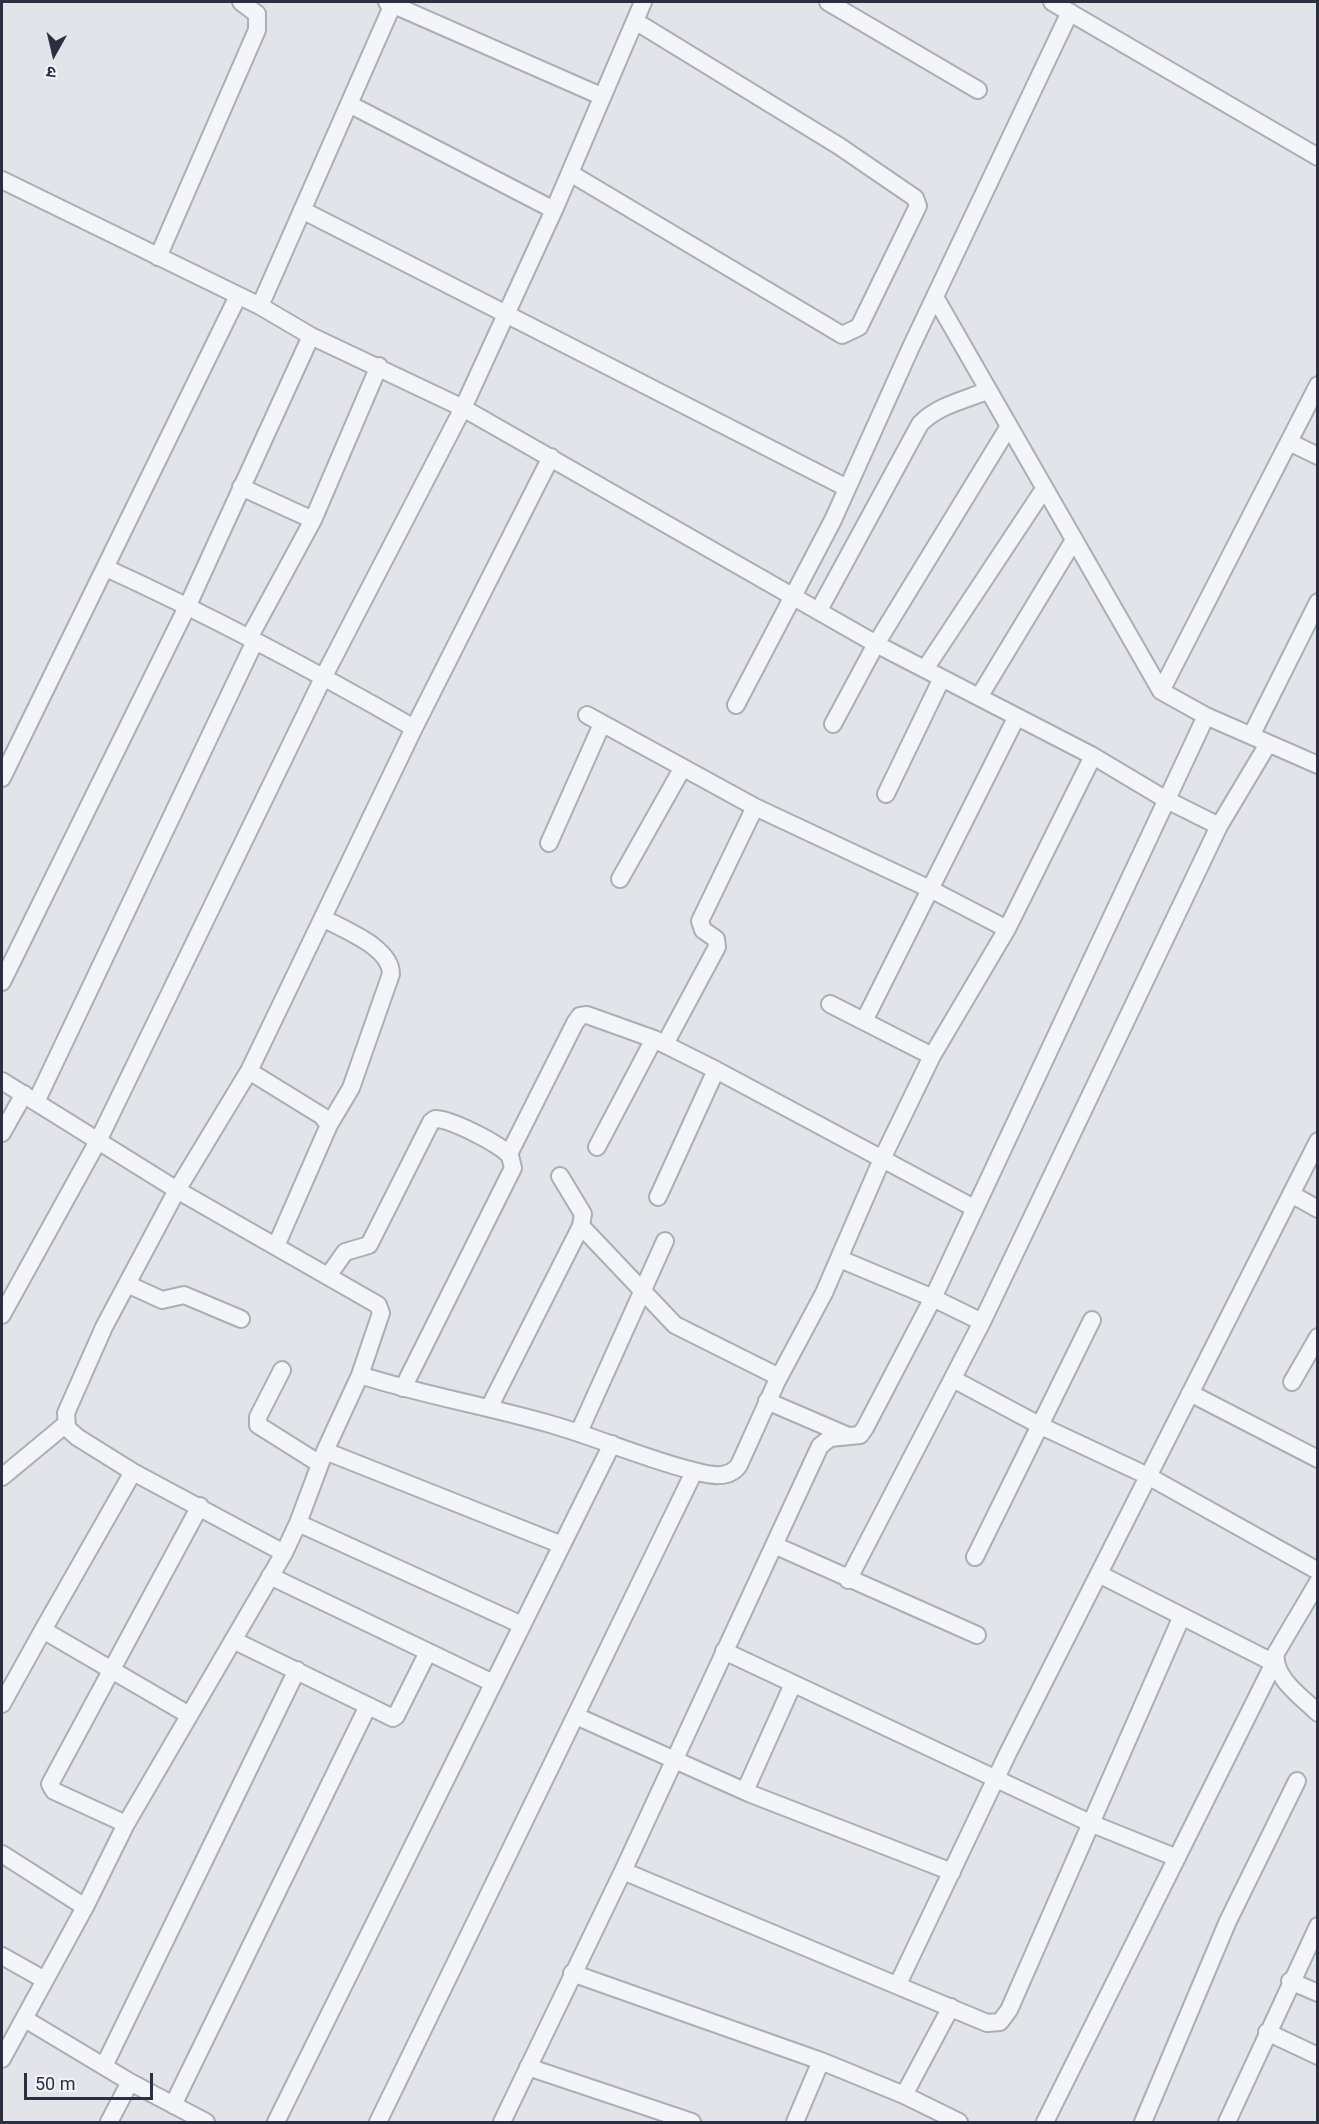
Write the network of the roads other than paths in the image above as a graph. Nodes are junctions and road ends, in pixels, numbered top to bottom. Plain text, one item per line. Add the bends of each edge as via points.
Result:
1 (241, 2) edge
2 (643, 2) edge
3 (828, 2) edge
4 (1052, 2) edge
5 (390, 3) edge
6 (1070, 12) junction
7 (635, 21) junction
8 (978, 90) dead end
9 (601, 96) junction
10 (349, 104) junction
11 (1317, 157) edge
12 (570, 173) junction
13 (2, 180) edge
14 (303, 210) junction
15 (554, 210) junction
16 (158, 257) junction
17 (238, 296) junction
18 (934, 297) junction
19 (260, 306) junction
20 (505, 311) junction
21 (311, 336) junction
22 (379, 366) junction
23 (1317, 385) edge
24 (987, 391) junction
25 (463, 408) junction
26 (1008, 428) junction
27 (1289, 442) junction
28 (1317, 456) edge
29 (551, 457) junction
30 (241, 487) junction
31 (847, 488) junction
32 (1044, 489) junction
33 (313, 520) junction
34 (1074, 540) junction
35 (106, 568) junction
36 (792, 595) junction
37 (1317, 602) edge
38 (188, 605) junction
39 (819, 610) junction
40 (252, 639) junction
41 (876, 644) junction
42 (926, 669) junction
43 (324, 676) junction
44 (942, 678) junction
45 (1161, 691) junction
46 (979, 697) junction
47 (736, 705) dead end
48 (587, 715) dead end
49 (1206, 716) junction
50 (1016, 718) junction
51 (602, 724) junction
52 (833, 724) dead end
53 (414, 728) junction
54 (1252, 734) junction
55 (1268, 744) junction
56 (1094, 756) junction
57 (1317, 765) edge
58 (682, 769) junction
59 (2, 778) edge
60 (886, 794) dead end
61 (1165, 799) junction
62 (754, 807) junction
63 (1219, 826) junction
64 (549, 843) dead end
65 (620, 879) dead end
66 (932, 890) junction
67 (323, 918) junction
68 (1007, 929) junction
69 (2, 982) edge
70 (830, 1004) dead end
71 (864, 1021) junction
72 (659, 1042) junction
73 (932, 1056) junction
74 (716, 1070) junction
75 (249, 1071) junction
76 (2, 1081) edge
77 (30, 1098) junction
78 (329, 1125) junction
79 (2, 1133) edge
80 (98, 1141) junction
81 (1317, 1141) edge
82 (597, 1147) dead end
83 (509, 1154) junction
84 (882, 1159) junction
85 (560, 1176) dead end
86 (177, 1190) junction
87 (1291, 1194) junction
88 (658, 1197) dead end
89 (974, 1208) junction
90 (1317, 1209) edge
91 (581, 1226) junction
92 (665, 1241) dead end
93 (276, 1246) junction
94 (840, 1259) junction
95 (328, 1276) junction
96 (127, 1284) junction
97 (643, 1291) junction
98 (933, 1298) junction
99 (2, 1315) edge
100 (241, 1319) dead end
101 (1092, 1320) dead end
102 (982, 1322) junction
103 (1317, 1337) edge
104 (282, 1370) dead end
105 (360, 1375) junction
106 (779, 1377) junction
107 (953, 1379) junction
108 (1292, 1382) dead end
109 (403, 1388) junction
110 (1190, 1393) junction
111 (767, 1401) junction
112 (490, 1406) junction
113 (66, 1424) junction
114 (1041, 1426) junction
115 (579, 1432) junction
116 (850, 1436) junction
117 (612, 1444) junction
118 (322, 1458) junction
119 (1317, 1459) edge
120 (133, 1472) junction
121 (694, 1472) junction
122 (1148, 1476) junction
123 (2, 1477) edge
124 (200, 1506) junction
125 (298, 1523) junction
126 (562, 1545) junction
127 (774, 1545) junction
128 (284, 1552) junction
129 (975, 1557) dead end
130 (1317, 1571) edge
131 (1099, 1574) junction
132 (270, 1576) junction
133 (848, 1580) junction
134 (1317, 1582) edge
135 (1182, 1616) junction
136 (522, 1625) junction
137 (43, 1630) junction
138 (977, 1635) dead end
139 (233, 1640) junction
140 (724, 1651) junction
141 (428, 1652) junction
142 (1274, 1663) junction
143 (112, 1670) junction
144 (297, 1670) junction
145 (493, 1683) junction
146 (793, 1684) junction
147 (2, 1704) edge
148 (368, 1706) junction
149 (1317, 1713) edge
150 (189, 1714) junction
151 (576, 1716) junction
152 (674, 1758) junction
153 (995, 1779) junction
154 (1297, 1781) dead end
155 (745, 1791) junction
156 (1090, 1823) junction
157 (126, 1824) junction
158 (2, 1854) edge
159 (1177, 1858) junction
160 (623, 1871) junction
161 (952, 1872) junction
162 (85, 1907) junction
163 (1317, 1926) edge
164 (2, 1956) edge
165 (572, 1973) junction
166 (43, 1979) junction
167 (1290, 1981) junction
168 (898, 1984) junction
169 (1317, 1993) edge
170 (951, 2007) junction
171 (25, 2019) junction
172 (1267, 2032) junction
173 (1317, 2056) edge
174 (2, 2059) edge
175 (821, 2061) junction
176 (104, 2066) junction
177 (528, 2067) junction
178 (130, 2082) junction
179 (904, 2095) junction
180 (173, 2105) junction
181 (198, 2121) edge
182 (109, 2122) edge
183 (276, 2122) edge
184 (378, 2122) edge
185 (502, 2122) edge
186 (692, 2122) edge
187 (795, 2122) edge
188 (959, 2122) edge
189 (1045, 2122) edge
190 (1143, 2122) edge
191 (1227, 2122) edge

1 - 16 street via 257,14 257,30
2 - 7 street
3 - 8 street
4 - 6 street
5 - 9 street
5 - 10 street
6 - 11 street
6 - 18 street
7 - 9 street
7 - 12 street via 839,146 915,198 918,206 859,327 842,335
9 - 12 street
10 - 14 street
10 - 15 street
12 - 15 street
13 - 16 street
14 - 19 street
14 - 20 street
15 - 20 street
16 - 17 street
17 - 19 street
17 - 35 street
18 - 24 street
18 - 31 street
19 - 21 street
20 - 25 street
20 - 31 street
21 - 22 street
21 - 30 street
22 - 25 street
22 - 33 street
23 - 27 street
24 - 26 street
24 - 39 street via 944,407 920,424
25 - 29 street
25 - 43 street
26 - 32 street
26 - 41 street
27 - 28 street
27 - 45 street
29 - 36 street
29 - 53 street
30 - 33 street
30 - 38 street
31 - 36 street
32 - 34 street
32 - 42 street
33 - 40 street
34 - 45 street
34 - 46 street
35 - 38 street
35 - 59 street
36 - 39 street
36 - 47 street
37 - 54 street
38 - 40 street
38 - 69 street
39 - 41 street
40 - 43 street
40 - 77 street
41 - 42 street
41 - 52 street
42 - 44 street
43 - 53 street
43 - 80 street
44 - 46 street
44 - 60 street
45 - 49 street
46 - 50 street
48 - 51 street
49 - 54 street
49 - 61 street
50 - 56 street
50 - 66 street
51 - 58 street
51 - 64 street
53 - 67 street
54 - 55 street
55 - 57 street
55 - 63 street
56 - 61 street
56 - 68 street
58 - 62 street
58 - 65 street
61 - 63 street
61 - 89 street
62 - 66 street
62 - 72 street via 700,921 703,930 716,939 717,947
63 - 102 street
66 - 68 street
66 - 71 street
67 - 75 street
67 - 78 street via 381,951 391,965 351,1088
68 - 73 street
70 - 71 street
71 - 73 street
72 - 74 street
72 - 82 street
72 - 83 street via 599,1017 580,1016
73 - 84 street
74 - 84 street
74 - 88 street
75 - 78 street via 322,1116
75 - 86 street
76 - 77 street
77 - 79 street
77 - 80 street
78 - 93 street
80 - 86 street
80 - 99 street
81 - 87 street
83 - 95 street via 445,1120 430,1122 369,1245 345,1252
83 - 109 street via 513,1168
84 - 89 street
84 - 94 street
85 - 91 street via 583,1214
86 - 93 street
86 - 96 street
87 - 90 street
87 - 110 street
89 - 98 street
91 - 97 street
91 - 112 street
92 - 97 street
93 - 95 street
94 - 98 street
94 - 106 street
95 - 105 street via 381,1309
96 - 100 street via 162,1300 184,1295
96 - 113 street via 66,1413
97 - 106 street via 675,1325
97 - 115 street
98 - 102 street
98 - 116 street via 865,1428 860,1435
101 - 114 street
102 - 107 street
103 - 108 street
104 - 118 street via 258,1417 258,1425
105 - 109 street
105 - 118 street
106 - 111 street
107 - 114 street
107 - 133 street
109 - 112 street
110 - 119 street
110 - 122 street
111 - 116 street
111 - 121 street via 736,1470 724,1476
112 - 115 street
113 - 120 street via 77,1437
113 - 123 street
114 - 122 street
114 - 129 street
115 - 117 street
116 - 127 street via 830,1438 820,1446
117 - 121 street
117 - 126 street
118 - 125 street
118 - 126 street
120 - 124 street
120 - 137 street
121 - 151 street
122 - 130 street
122 - 131 street
124 - 128 street
124 - 143 street
125 - 128 street
125 - 136 street
126 - 136 street
127 - 133 street
127 - 140 street
128 - 132 street
131 - 135 street
131 - 153 street
132 - 139 street
132 - 141 street
133 - 138 street
134 - 142 street
135 - 142 street
135 - 156 street
136 - 145 street
137 - 143 street
137 - 147 street
139 - 144 street
139 - 150 street
140 - 146 street
140 - 152 street
141 - 145 street
141 - 148 street via 395,1718
142 - 149 street via 1282,1677
142 - 159 street
143 - 150 street
143 - 157 street via 50,1784 54,1791
144 - 148 street
144 - 176 street
145 - 183 street
146 - 153 street
146 - 155 street
148 - 180 street
150 - 157 street
151 - 152 street
151 - 184 street
152 - 155 street
152 - 160 street
153 - 156 street
153 - 161 street
154 - 190 street via 1227,1922
155 - 161 street
156 - 159 street
156 - 170 street via 1004,2020 987,2023
157 - 162 street
158 - 162 street
159 - 189 street
160 - 165 street
160 - 168 street
161 - 168 street
162 - 166 street
163 - 167 street
164 - 166 street
165 - 175 street
165 - 177 street
166 - 171 street
167 - 169 street
167 - 172 street
168 - 170 street
170 - 179 street
171 - 174 street
171 - 176 street
172 - 173 street
172 - 191 street
175 - 179 street
175 - 187 street
176 - 178 street
177 - 185 street
177 - 186 street
178 - 180 street
178 - 182 street
179 - 188 street
180 - 181 street

